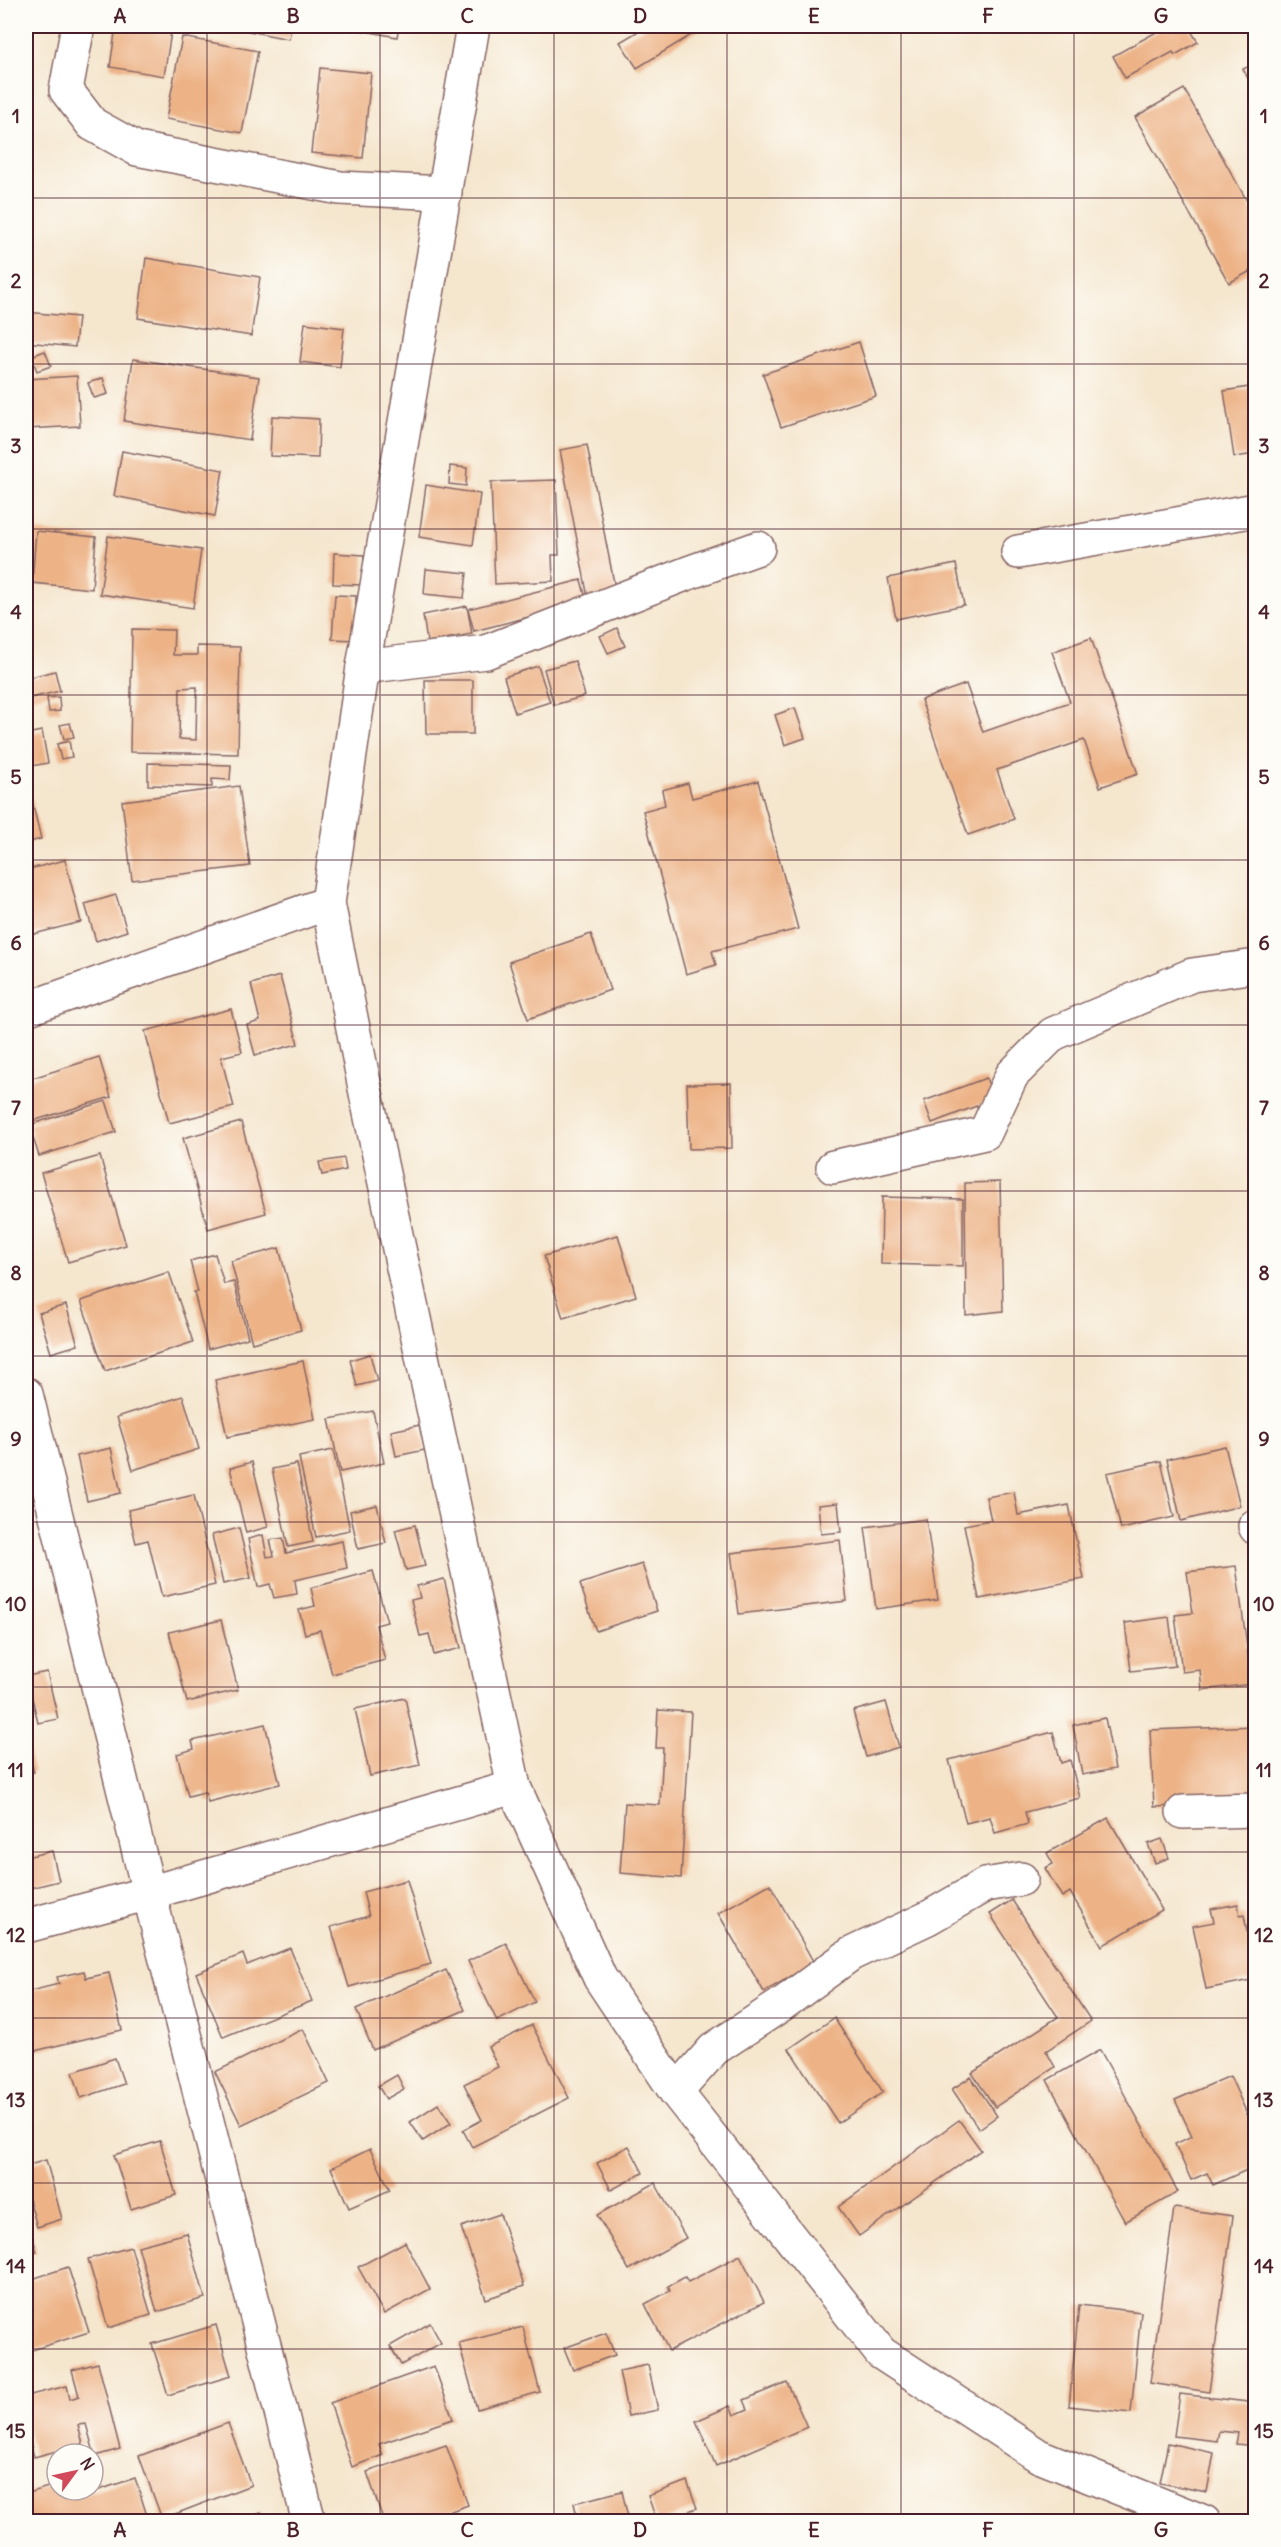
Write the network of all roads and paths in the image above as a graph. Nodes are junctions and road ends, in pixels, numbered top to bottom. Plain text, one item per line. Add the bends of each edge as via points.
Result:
1 (78, 26) edge
2 (473, 26) edge
3 (445, 193) junction
4 (1256, 510) edge
5 (758, 548) dead end
6 (1018, 552) dead end
7 (363, 667) junction
8 (328, 903) junction
9 (1256, 966) edge
10 (26, 1009) edge
11 (833, 1167) dead end
12 (26, 1394) edge
13 (514, 1787) junction
14 (1256, 1810) edge
15 (1183, 1812) dead end
16 (1021, 1879) dead end
17 (149, 1893) junction
18 (26, 1926) edge
19 (676, 2092) junction
20 (309, 2522) edge
21 (1204, 2522) edge

1 - 3 street via 66,90 92,124 137,149 340,188
2 - 3 street
3 - 7 street
4 - 6 street
5 - 7 street via 486,652
7 - 8 street
8 - 10 street
8 - 13 street
9 - 11 street via 1192,975 1053,1034 1012,1075 985,1133
12 - 17 street
13 - 17 street
13 - 19 street via 600,1978
14 - 15 street
16 - 19 street via 985,1885 928,1918 851,1954 714,2049
17 - 18 street
17 - 20 street
19 - 21 street via 881,2353 1039,2456

